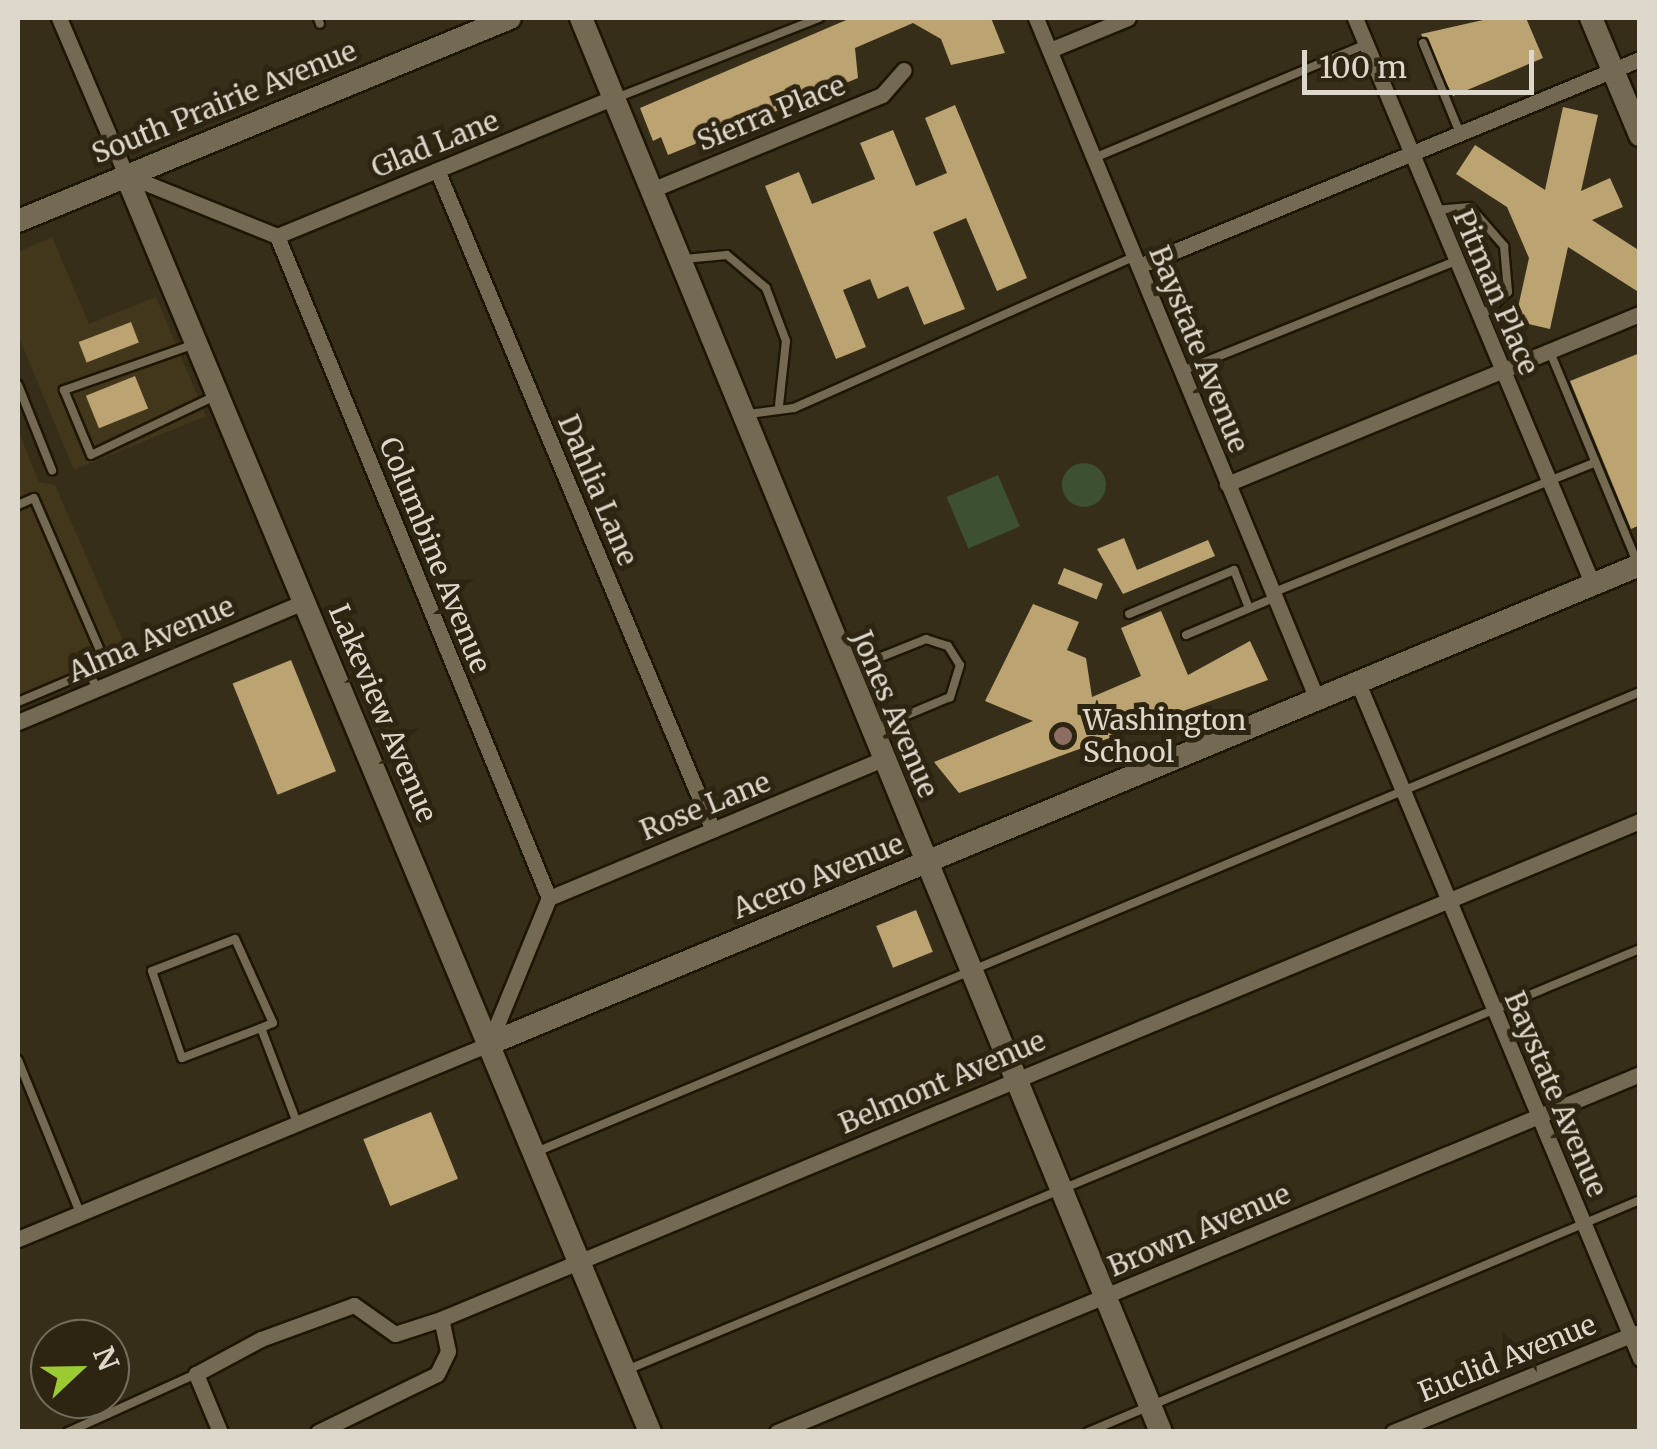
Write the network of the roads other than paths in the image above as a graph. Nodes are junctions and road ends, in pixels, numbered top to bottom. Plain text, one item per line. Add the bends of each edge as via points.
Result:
1 (59, 18) edge
2 (510, 18) edge
3 (580, 18) edge
4 (819, 18) edge
5 (1036, 18) edge
6 (1128, 18) edge
7 (1355, 18) edge
8 (1591, 18) edge
9 (1422, 43) dead end
10 (1366, 44) junction
11 (1050, 50) junction
12 (1640, 59) edge
13 (904, 70) dead end
14 (1612, 70) junction
15 (612, 98) junction
16 (1460, 133) junction
17 (1640, 134) edge
18 (1411, 153) junction
19 (1094, 158) junction
20 (436, 170) junction
21 (126, 175) junction
22 (649, 190) junction
23 (1435, 210) junction
24 (18, 221) edge
25 (277, 236) junction
26 (676, 260) junction
27 (1456, 260) junction
28 (1137, 261) junction
29 (1640, 314) edge
30 (1480, 317) junction
31 (196, 344) junction
32 (1550, 352) junction
33 (1181, 371) junction
34 (1503, 371) junction
35 (18, 385) edge
36 (218, 395) junction
37 (779, 404) junction
38 (740, 418) junction
39 (1596, 462) junction
40 (52, 470) dead end
41 (1548, 481) junction
42 (1227, 484) junction
43 (18, 505) edge
44 (1639, 565) edge
45 (1592, 585) junction
46 (1273, 596) junction
47 (304, 602) junction
48 (1250, 608) junction
49 (1130, 614) dead end
50 (1186, 634) dead end
51 (89, 672) junction
52 (844, 672) junction
53 (1358, 683) junction
54 (97, 689) junction
55 (1640, 692) edge
56 (1317, 700) junction
57 (18, 702) edge
58 (19, 718) edge
59 (870, 730) junction
60 (881, 760) junction
61 (1403, 792) junction
62 (1640, 821) edge
63 (713, 830) junction
64 (926, 864) junction
65 (548, 898) junction
66 (1448, 900) junction
67 (1640, 948) edge
68 (969, 969) junction
69 (1493, 1010) junction
70 (260, 1028) junction
71 (488, 1044) junction
72 (18, 1060) edge
73 (1640, 1074) edge
74 (1014, 1080) junction
75 (1537, 1116) junction
76 (297, 1123) junction
77 (534, 1153) junction
78 (1059, 1187) junction
79 (1640, 1200) edge
80 (80, 1213) junction
81 (1583, 1223) junction
82 (18, 1238) edge
83 (579, 1260) junction
84 (1104, 1297) junction
85 (441, 1320) junction
86 (1635, 1333) edge
87 (1640, 1358) edge
88 (625, 1371) junction
89 (196, 1374) junction
90 (1150, 1406) junction
91 (68, 1432) edge
92 (220, 1432) edge
93 (318, 1432) edge
94 (650, 1432) edge
95 (777, 1432) edge
96 (1088, 1432) edge
97 (1161, 1432) edge
98 (1394, 1432) edge

1 - 21 street, Lakeview Avenue
2 - 21 street, South Prairie Avenue
3 - 15 street, Jones Avenue
4 - 15 lane
5 - 11 street, Baystate Avenue
6 - 11 street
7 - 10 street, Pitman Place
8 - 14 street
9 - 16 lane
10 - 18 street, Pitman Place
10 - 19 lane
11 - 19 street, Baystate Avenue
12 - 14 street
13 - 22 street, Sierra Place via 882,95
14 - 16 street
14 - 17 street
15 - 20 street, Glad Lane
15 - 22 street, Jones Avenue
16 - 18 street
18 - 23 street, Pitman Place
18 - 28 street
19 - 28 street, Baystate Avenue
20 - 25 street, Glad Lane
20 - 63 street, Dahlia Lane
21 - 24 street, South Prairie Avenue
21 - 25 street
21 - 31 street, Lakeview Avenue
22 - 26 street, Jones Avenue
23 - 27 street, Pitman Place
23 - 30 lane via 1470,207 1504,246 1508,292
25 - 65 street, Columbine Avenue
26 - 37 lane via 727,256 766,288 786,341
26 - 38 street, Jones Avenue
27 - 30 street, Pitman Place
27 - 33 lane
28 - 33 street, Baystate Avenue
28 - 37 lane via 794,408
29 - 32 street
30 - 34 street, Pitman Place
31 - 36 street, Lakeview Avenue
31 - 36 lane via 64,390 91,455
32 - 34 street
32 - 39 lane
33 - 42 street, Baystate Avenue
34 - 41 street, Pitman Place
34 - 42 street
35 - 40 lane
36 - 47 street, Lakeview Avenue
37 - 38 lane
38 - 52 street, Jones Avenue
39 - 41 lane
39 - 44 lane
41 - 45 street, Pitman Place
41 - 46 lane
42 - 46 street, Baystate Avenue
43 - 51 lane via 34,498 106,664
44 - 45 street, Acero Avenue
45 - 53 street, Acero Avenue
46 - 48 lane
46 - 56 street, Baystate Avenue
47 - 54 street, Alma Avenue
47 - 71 street, Lakeview Avenue
48 - 49 lane via 1234,570
48 - 50 lane
51 - 54 lane
51 - 57 lane
52 - 59 street, Jones Avenue
52 - 59 lane via 926,638 956,654 961,677 950,698
53 - 56 street, Acero Avenue
53 - 61 street, Baystate Avenue
54 - 58 street, Alma Avenue
55 - 61 lane
56 - 64 street, Acero Avenue
59 - 60 street, Jones Avenue
60 - 63 street, Rose Lane
60 - 64 street, Jones Avenue
61 - 66 street, Baystate Avenue
61 - 68 lane
62 - 66 street, Belmont Avenue
63 - 65 street, Rose Lane
64 - 68 street, Jones Avenue
64 - 71 street, Acero Avenue
65 - 71 street
66 - 69 street, Baystate Avenue
66 - 74 street, Belmont Avenue
67 - 69 lane
68 - 74 street, Jones Avenue
68 - 77 lane
69 - 75 street, Baystate Avenue
69 - 78 lane
70 - 70 lane via 182,1058 152,971 235,939 274,1023
70 - 76 lane
71 - 76 street, Acero Avenue
71 - 77 street, Lakeview Avenue
72 - 80 lane
73 - 75 street, Brown Avenue
74 - 78 street, Jones Avenue
74 - 83 street, Belmont Avenue
75 - 81 street, Baystate Avenue
75 - 84 street, Brown Avenue
76 - 80 street, Acero Avenue
77 - 83 street, Lakeview Avenue
78 - 84 street, Jones Avenue
78 - 88 lane
79 - 81 lane
80 - 82 street, Acero Avenue
81 - 86 street, Baystate Avenue
81 - 90 lane
83 - 85 street, Belmont Avenue
83 - 88 street, Lakeview Avenue
84 - 90 street, Jones Avenue
84 - 95 street, Brown Avenue
85 - 89 street, Belmont Avenue via 395,1334 354,1304
85 - 93 street via 448,1351 437,1374
86 - 87 street, Baystate Avenue
86 - 98 street, Euclid Avenue
88 - 94 street, Lakeview Avenue
89 - 91 lane
89 - 92 street
90 - 96 lane
90 - 97 street, Jones Avenue

